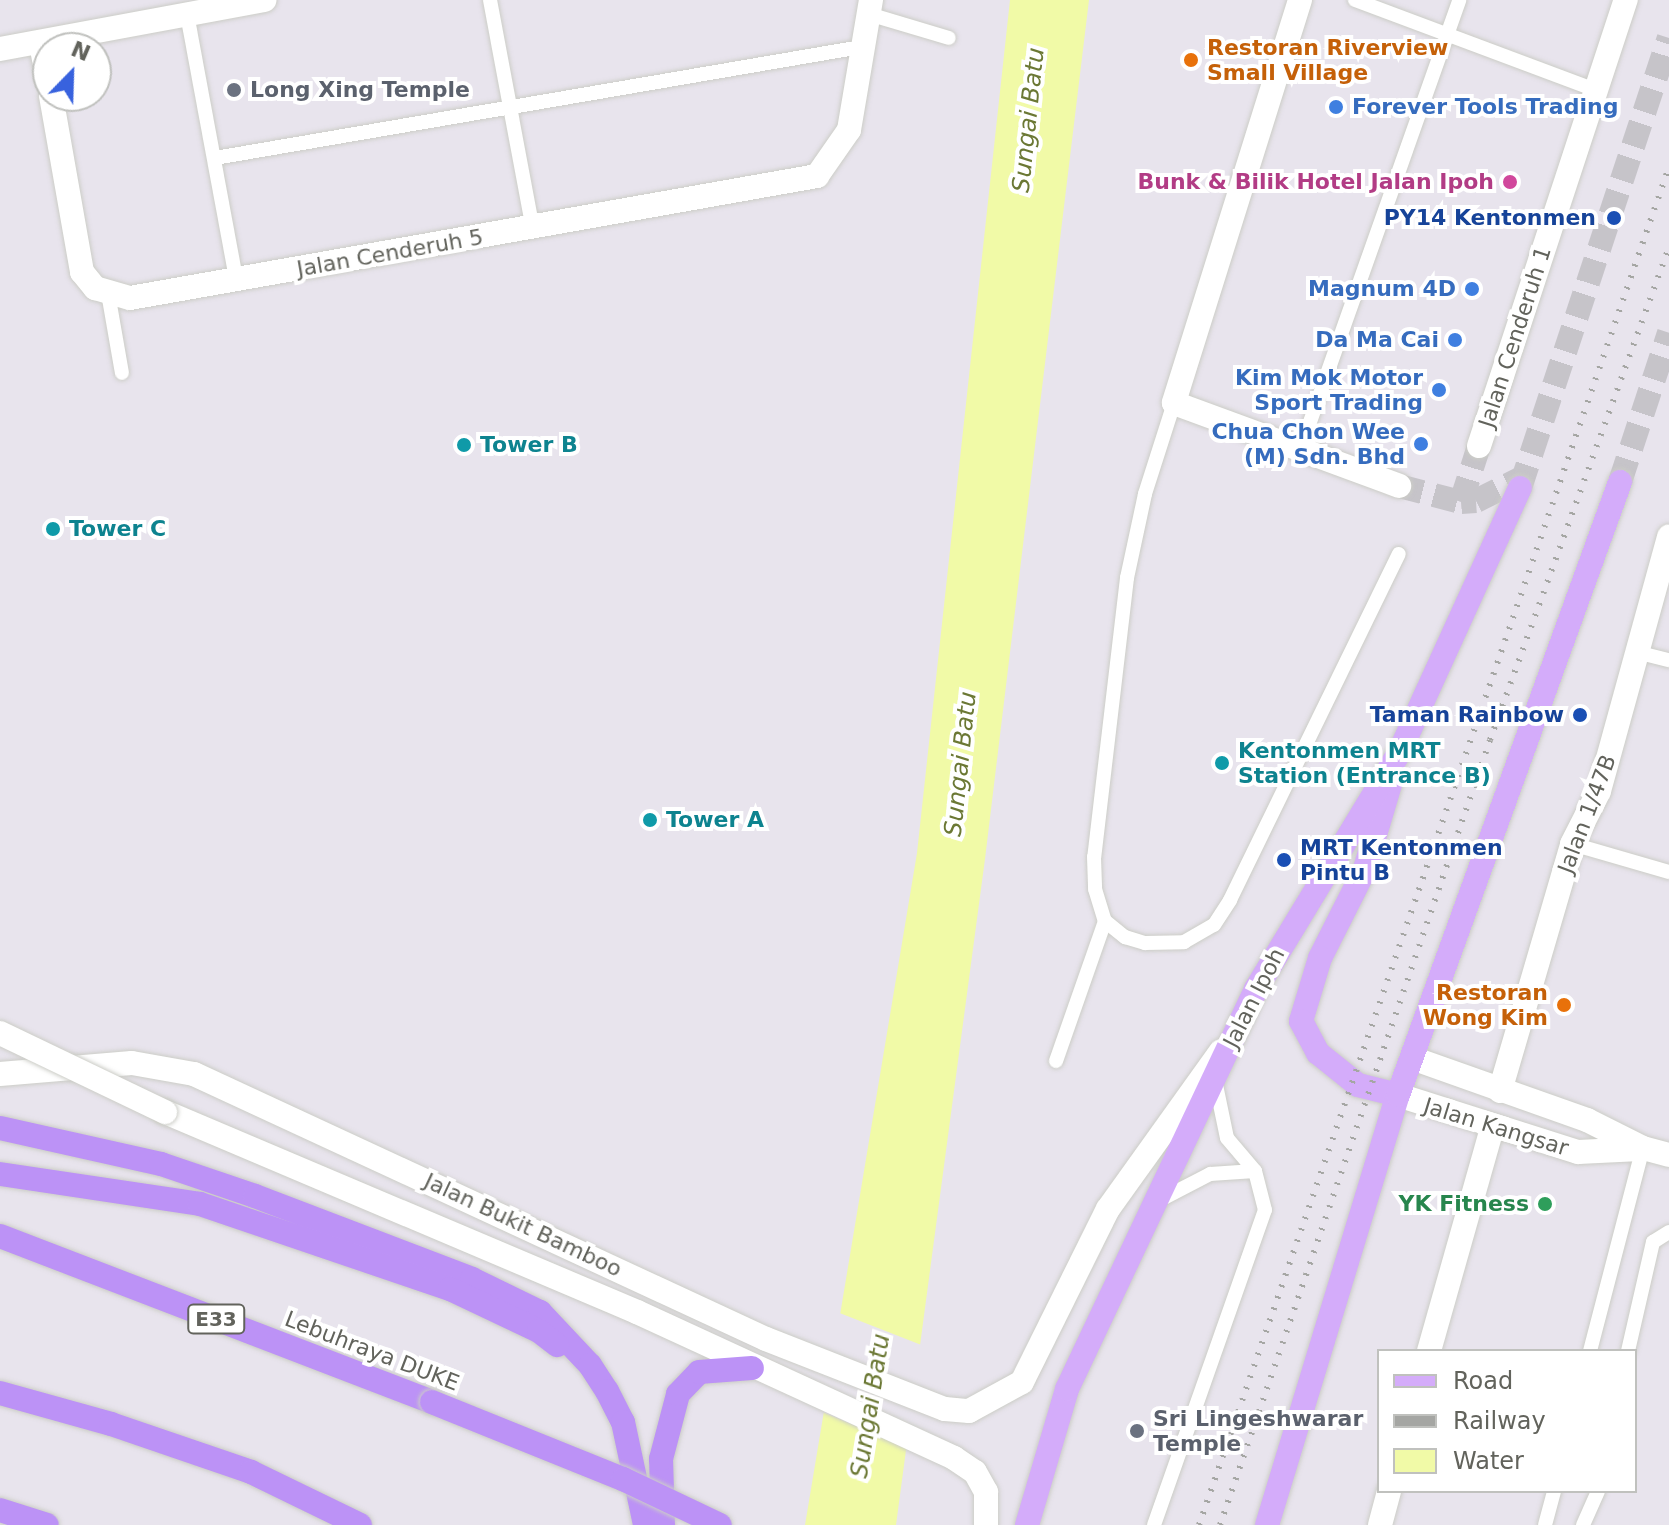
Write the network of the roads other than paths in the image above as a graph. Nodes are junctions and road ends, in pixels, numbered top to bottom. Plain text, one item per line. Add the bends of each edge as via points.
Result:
1 (264, 0) edge
2 (490, 0) edge
3 (1300, 0) edge
4 (1355, 0) edge
5 (1459, 0) edge
6 (1626, 0) edge
7 (871, 8) edge
8 (187, 14) junction
9 (99, 32) edge
10 (1448, 32) junction
11 (949, 38) dead end
12 (32, 45) edge
13 (867, 46) junction
14 (0, 49) edge
15 (1596, 90) junction
16 (511, 108) junction
17 (54, 112) edge
18 (215, 158) junction
19 (533, 229) junction
20 (236, 279) junction
21 (108, 293) junction
22 (122, 373) dead end
23 (1174, 403) junction
24 (1479, 446) tunnel mouth
25 (1299, 453) junction
26 (1620, 482) tunnel mouth
27 (1389, 487) tunnel mouth
28 (1520, 488) tunnel mouth
29 (1669, 536) edge
30 (1399, 554) dead end
31 (1640, 653) junction
32 (1669, 660) edge
33 (1400, 751) junction
34 (1572, 844) junction
35 (1669, 872) edge
36 (1105, 921) junction
37 (0, 1033) edge
38 (1235, 1033) junction
39 (1412, 1058) junction
40 (1056, 1061) dead end
41 (0, 1074) edge
42 (1214, 1076) junction
43 (1500, 1091) junction
44 (1398, 1095) junction
45 (0, 1128) edge
46 (1492, 1128) junction
47 (1643, 1148) junction
48 (1669, 1155) edge
49 (1255, 1171) junction
50 (0, 1174) edge
51 (1154, 1203) junction
52 (1669, 1232) edge
53 (0, 1236) edge
54 (1430, 1349) edge
55 (1591, 1349) edge
56 (1628, 1349) edge
57 (752, 1368) junction
58 (0, 1393) edge
59 (623, 1422) junction
60 (1388, 1493) edge
61 (1553, 1493) edge
62 (1597, 1493) edge
63 (0, 1510) edge
64 (355, 1523) edge
65 (47, 1525) edge
66 (645, 1525) edge
67 (663, 1525) edge
68 (720, 1525) edge
69 (986, 1525) edge
70 (1027, 1525) edge
71 (1154, 1525) edge
72 (1267, 1525) edge
73 (1380, 1525) edge
74 (1545, 1525) edge
75 (1583, 1525) edge

1 - 8 street
2 - 16 lane
3 - 23 street
4 - 10 lane
5 - 10 lane
6 - 15 street, Jalan Cenderuh 1
7 - 11 lane
7 - 13 street, Jalan Cenderuh 5
8 - 9 street
8 - 18 lane
10 - 15 lane
10 - 25 lane
12 - 14 street
13 - 16 lane
13 - 19 street, Jalan Cenderuh 5 via 851,121 835,157 809,179
15 - 24 street, Jalan Cenderuh 1
16 - 18 lane
16 - 19 lane
17 - 21 street via 82,272
18 - 20 lane
19 - 20 street, Jalan Cenderuh 5
20 - 21 street, Jalan Cenderuh 5 via 130,298
21 - 22 lane
23 - 25 street
23 - 36 lane via 1145,494 1127,578 1094,857 1095,889
25 - 27 street
26 - 39 main road
28 - 33 main road, Jalan Ipoh
29 - 31 street, Jalan 1/47B
30 - 36 lane via 1214,925 1184,942 1167,944 1125,937
31 - 32 lane
31 - 34 street, Jalan 1/47B via 1599,791
33 - 38 main road, Jalan Ipoh via 1318,881
33 - 44 main road via 1365,869 1320,958 1301,1021 1318,1053 1358,1085
34 - 35 lane
34 - 43 street, Jalan 1/47B
36 - 40 lane
37 - 57 street, Jalan Bukit Bamboo, bridge via 165,1112 637,1312
38 - 41 street, Jalan Bukit Bamboo via 1108,1209 1022,1382 969,1411 945,1409 766,1339 194,1074 132,1063
38 - 42 main road, Jalan Ipoh
39 - 43 street, Jalan Kangsar
39 - 44 main road
42 - 49 lane via 1227,1138
42 - 51 main road, Jalan Ipoh
43 - 47 street, Jalan Kangsar via 1587,1120
44 - 46 street, Jalan Kangsar
44 - 72 main road
45 - 59 highway via 161,1164 486,1286 540,1312 590,1365
46 - 47 street, Jalan Kangsar via 1578,1152
46 - 54 street
47 - 48 street, Jalan Kangsar
47 - 55 lane
49 - 51 lane via 1210,1174
49 - 71 lane via 1265,1210
50 - 59 highway via 200,1204 450,1289 539,1331 599,1384
51 - 70 main road, Jalan Ipoh via 1067,1389
52 - 56 lane via 1653,1242
53 - 68 highway, Lebuhraya DUKE / E33, bridge via 432,1402 623,1479
57 - 67 highway via 699,1372 678,1394 661,1459
57 - 69 street, Jalan Bukit Bamboo via 975,1472 986,1492
58 - 64 highway via 251,1472
59 - 66 highway
60 - 73 street
61 - 74 lane
62 - 75 lane
63 - 65 highway

